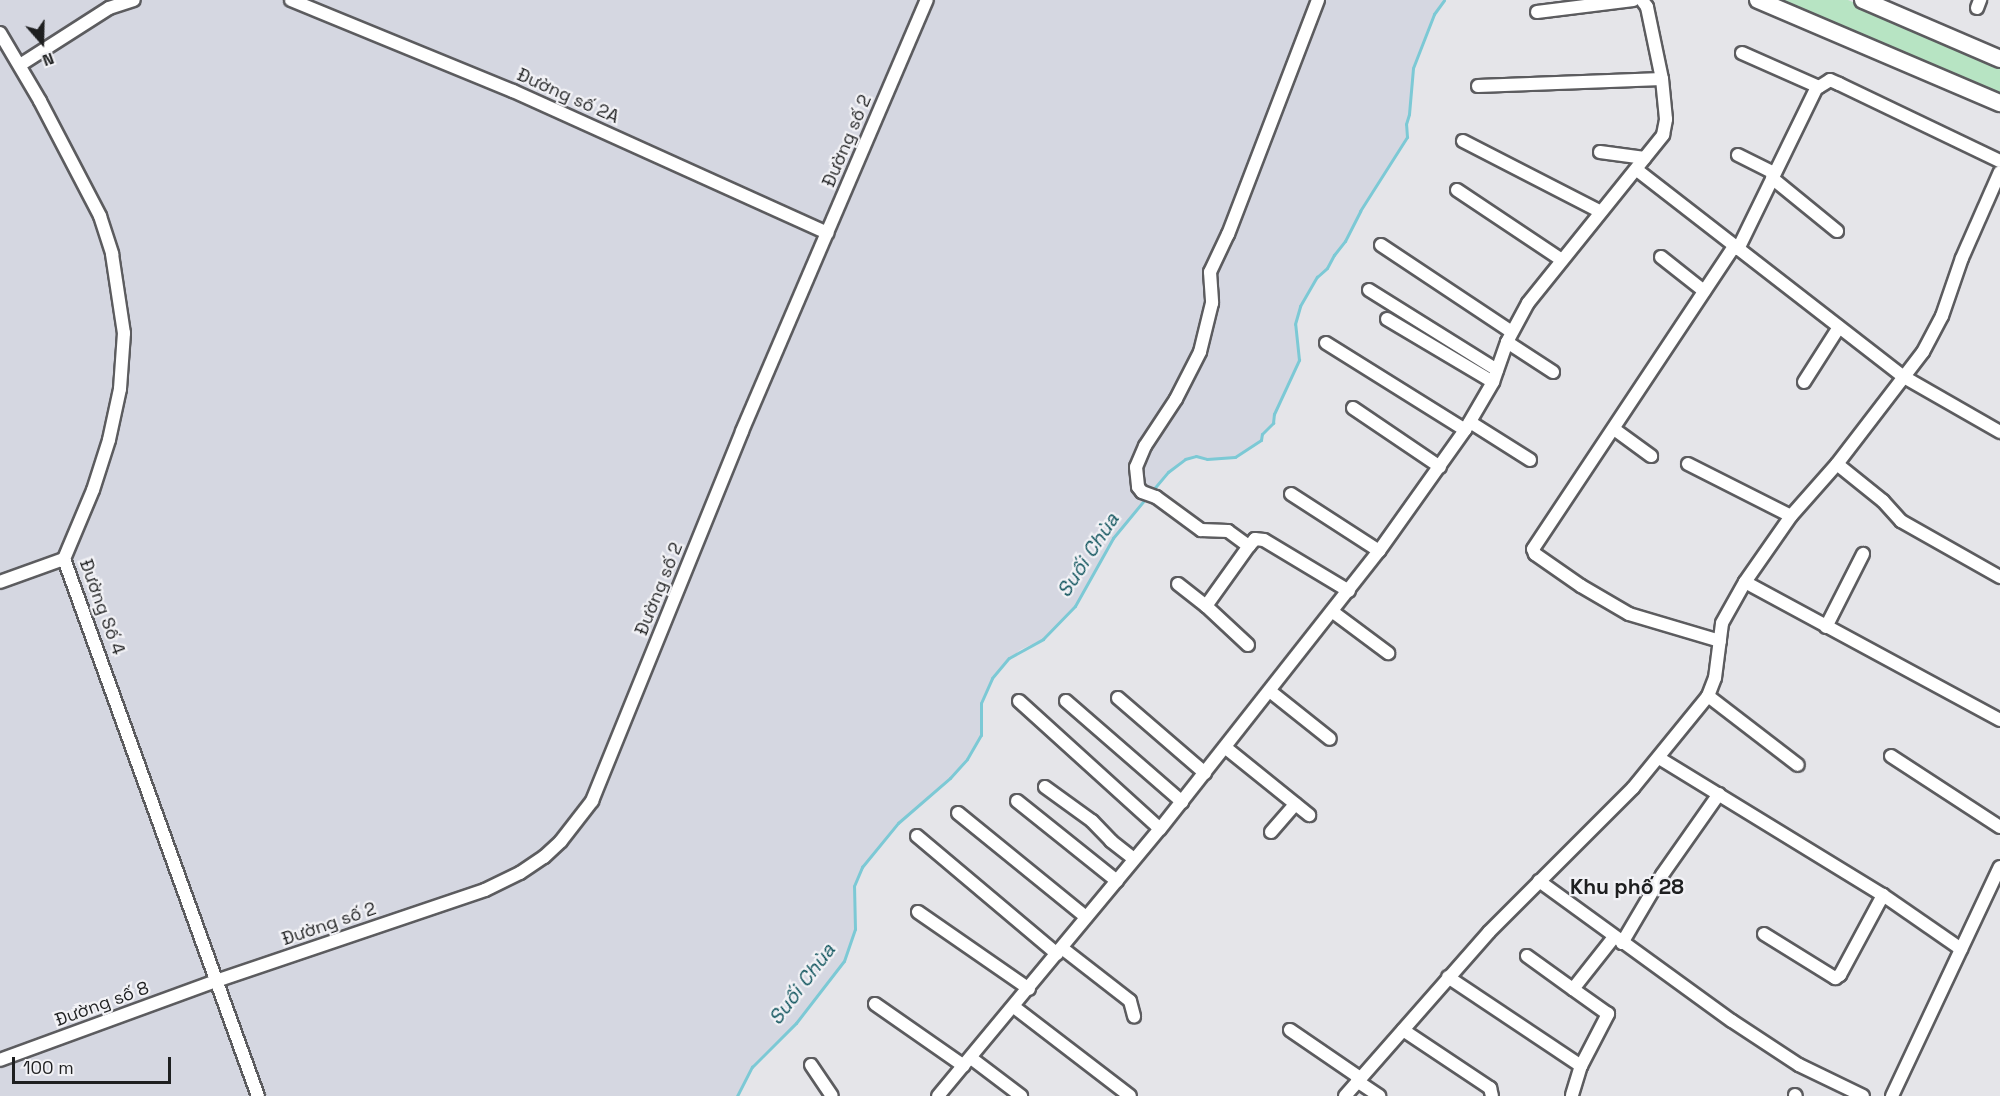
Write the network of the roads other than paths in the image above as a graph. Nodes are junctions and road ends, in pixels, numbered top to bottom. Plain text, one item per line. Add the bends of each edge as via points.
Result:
1 (134, 0) edge
2 (291, 0) edge
3 (927, 0) edge
4 (1318, 0) edge
5 (1634, 0) edge
6 (1642, 0) edge
7 (1758, 0) edge
8 (1863, 0) edge
9 (1537, 12) dead end
10 (0, 33) edge
11 (1742, 53) dead end
12 (2000, 59) edge
13 (20, 65) junction
14 (1662, 79) junction
15 (1478, 86) dead end
16 (1817, 87) junction
17 (2000, 103) edge
18 (1463, 141) dead end
19 (1600, 152) dead end
20 (1738, 155) dead end
21 (1645, 158) junction
22 (2000, 160) edge
23 (1637, 170) junction
24 (2000, 172) edge
25 (1773, 176) junction
26 (1457, 190) dead end
27 (1601, 212) junction
28 (1837, 231) dead end
29 (827, 233) junction
30 (1381, 245) dead end
31 (1736, 248) junction
32 (1661, 257) dead end
33 (1562, 260) junction
34 (1369, 290) dead end
35 (1704, 291) junction
36 (1387, 319) dead end
37 (1839, 327) junction
38 (1509, 337) junction
39 (1326, 343) dead end
40 (1497, 370) junction
41 (1553, 372) dead end
42 (1905, 377) junction
43 (1493, 382) junction
44 (1804, 382) dead end
45 (1353, 408) dead end
46 (1468, 426) junction
47 (1614, 429) junction
48 (2000, 432) edge
49 (1652, 456) dead end
50 (1530, 460) dead end
51 (1688, 464) dead end
52 (1837, 464) junction
53 (1440, 467) junction
54 (1291, 494) dead end
55 (1791, 516) junction
56 (1248, 546) junction
57 (1379, 551) junction
58 (1863, 554) dead end
59 (64, 559) junction
60 (2000, 577) edge
61 (0, 582) edge
62 (1745, 582) junction
63 (1178, 584) dead end
64 (1349, 591) junction
65 (1206, 606) junction
66 (1333, 612) junction
67 (1826, 627) junction
68 (1720, 641) junction
69 (1248, 645) dead end
70 (1388, 653) dead end
71 (1271, 692) junction
72 (1708, 696) junction
73 (1118, 698) dead end
74 (1018, 701) dead end
75 (1066, 701) dead end
76 (2000, 720) edge
77 (1330, 739) dead end
78 (1226, 748) junction
79 (1891, 756) dead end
80 (1659, 758) junction
81 (1798, 765) dead end
82 (1205, 773) junction
83 (1045, 787) dead end
84 (1719, 794) junction
85 (1017, 801) dead end
86 (1182, 802) junction
87 (1295, 804) junction
88 (958, 813) dead end
89 (1309, 815) dead end
90 (2000, 827) edge
91 (1160, 829) junction
92 (1271, 832) dead end
93 (917, 836) dead end
94 (1134, 859) junction
95 (2000, 867) edge
96 (1539, 880) junction
97 (1117, 881) junction
98 (1883, 895) junction
99 (918, 912) dead end
100 (1086, 917) junction
101 (1764, 934) dead end
102 (1618, 940) junction
103 (1961, 949) junction
104 (1060, 951) junction
105 (1527, 956) dead end
106 (1448, 977) junction
107 (216, 981) junction
108 (1029, 989) junction
109 (1573, 989) junction
110 (875, 1004) dead end
111 (1014, 1007) junction
112 (1134, 1016) dead end
113 (1290, 1030) dead end
114 (1402, 1030) junction
115 (0, 1060) edge
116 (968, 1062) junction
117 (811, 1065) dead end
118 (1581, 1066) junction
119 (1358, 1080) junction
120 (1837, 1091) edge
121 (1572, 1095) edge
122 (258, 1096) edge
123 (832, 1096) edge
124 (938, 1096) edge
125 (1021, 1096) edge
126 (1130, 1096) edge
127 (1345, 1096) edge
128 (1379, 1096) edge
129 (1492, 1096) edge
130 (1863, 1096) edge
131 (1892, 1096) edge

1 - 13 street via 109,8
2 - 29 street, Đường số 2A via 513,91
3 - 29 street, Đường số 2
4 - 56 street via 1210,272 1212,303 1200,352 1136,467 1142,492 1156,497 1201,530 1228,531
5 - 9 street
6 - 14 street via 1647,7
7 - 17 street
8 - 12 street
10 - 13 street, Đường Số 4
11 - 16 street
13 - 59 street, Đường Số 4 via 100,216 112,254 124,333 120,389 109,440
14 - 15 street
14 - 21 street via 1666,119 1663,135
16 - 22 street via 1830,80
16 - 25 street
18 - 27 street
19 - 21 street
20 - 25 street
21 - 23 street
23 - 27 street
23 - 31 street
24 - 42 street via 1962,258 1942,316
25 - 28 street
25 - 31 street
26 - 33 street
27 - 33 street
29 - 107 street, Đường số 2 via 584,814 544,857 485,890
30 - 38 street
31 - 35 street
31 - 37 street
32 - 35 street
33 - 38 street via 1528,303
34 - 40 street
35 - 47 street
36 - 43 street
37 - 42 street
37 - 44 street
38 - 40 street
38 - 41 street
39 - 46 street
40 - 43 street
42 - 48 street
42 - 52 street
43 - 46 street
45 - 53 street
46 - 50 street
46 - 53 street
47 - 49 street
47 - 68 street via 1533,545 1535,554 1629,614
51 - 55 street
52 - 55 street
52 - 60 street via 1901,521
53 - 57 street
54 - 57 street
55 - 62 street
56 - 64 street via 1255,539 1264,540
56 - 65 street
57 - 64 street
58 - 67 street
59 - 61 street
59 - 107 street, Đường Số 4
62 - 67 street
62 - 68 street via 1722,623
63 - 65 street
64 - 66 street
65 - 69 street
66 - 70 street
66 - 71 street
67 - 76 street
68 - 72 street via 1715,678
71 - 77 street
71 - 78 street
72 - 80 street
72 - 81 street
73 - 82 street
74 - 91 street
75 - 86 street
78 - 82 street
78 - 87 street
79 - 90 street
80 - 84 street
80 - 96 street
82 - 86 street
83 - 94 street via 1092,821
84 - 98 street
84 - 102 street
85 - 97 street
86 - 91 street
87 - 89 street
87 - 92 street
88 - 100 street
91 - 94 street
93 - 104 street
94 - 97 street
95 - 103 street
96 - 102 street
96 - 106 street
97 - 100 street
98 - 101 street via 1835,978
98 - 103 street
99 - 108 street
100 - 104 street
102 - 109 street
102 - 120 street
103 - 131 street
104 - 108 street
104 - 112 street via 1130,1001
105 - 109 street
106 - 114 street
106 - 118 street
107 - 115 street, Đường số 8
107 - 122 street, Đường Số 4
108 - 111 street
109 - 118 street via 1608,1014
110 - 116 street
111 - 116 street
111 - 126 street
113 - 119 street
114 - 119 street
114 - 129 street via 1490,1088
116 - 124 street
116 - 125 street
117 - 123 street
118 - 121 street
119 - 127 street
119 - 128 street
120 - 130 street

